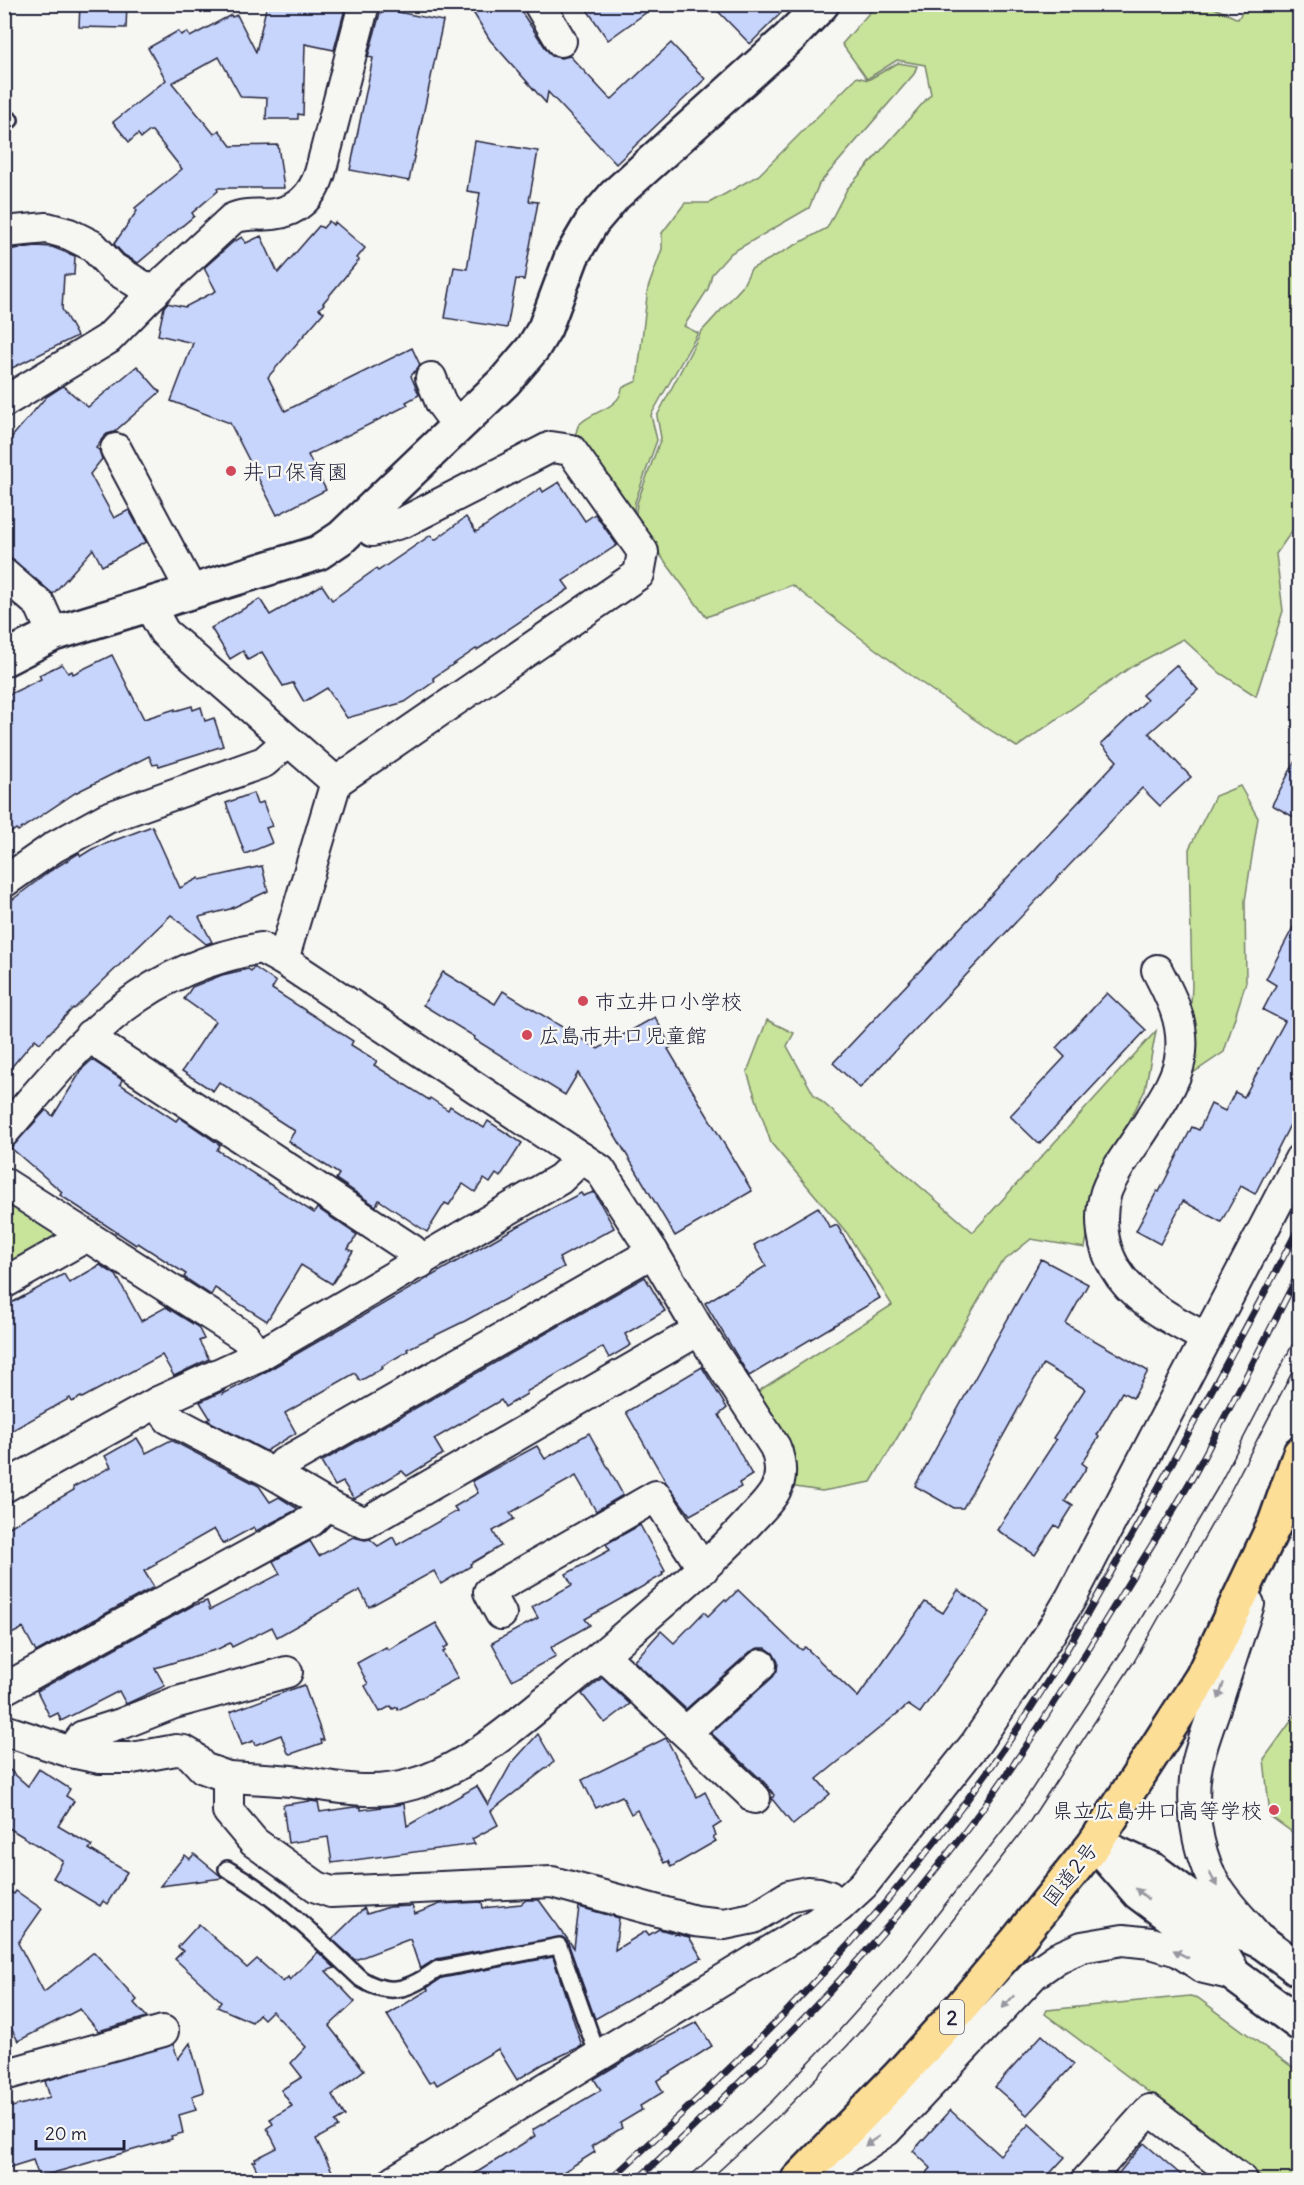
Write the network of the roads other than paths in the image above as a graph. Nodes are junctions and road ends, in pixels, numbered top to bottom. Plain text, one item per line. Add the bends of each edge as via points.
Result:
1 (364, 4) edge
2 (539, 4) edge
3 (822, 4) edge
4 (561, 41) dead end
5 (4, 232) edge
6 (154, 293) junction
7 (431, 378) dead end
8 (4, 402) edge
9 (458, 426) junction
10 (116, 449) dead end
11 (361, 519) junction
12 (4, 574) edge
13 (192, 592) junction
14 (149, 605) junction
15 (53, 634) junction
16 (4, 659) edge
17 (288, 741) junction
18 (336, 782) junction
19 (4, 882) edge
20 (284, 960) junction
21 (1158, 970) dead end
22 (90, 1035) junction
23 (4, 1132) edge
24 (582, 1158) junction
25 (1299, 1159) edge
26 (4, 1183) edge
27 (87, 1236) junction
28 (653, 1252) junction
29 (420, 1263) junction
30 (4, 1283) edge
31 (699, 1330) junction
32 (1206, 1338) junction
33 (258, 1356) junction
34 (158, 1402) junction
35 (1299, 1453) edge
36 (274, 1474) junction
37 (4, 1487) edge
38 (1285, 1496) junction
39 (327, 1505) junction
40 (703, 1569) junction
41 (501, 1614) dead end
42 (603, 1654) junction
43 (761, 1665) dead end
44 (287, 1672) dead end
45 (4, 1689) edge
46 (4, 1730) edge
47 (686, 1732) junction
48 (71, 1752) junction
49 (228, 1777) junction
50 (755, 1798) dead end
51 (1095, 1843) junction
52 (227, 1869) dead end
53 (839, 1907) junction
54 (1262, 1942) junction
55 (1299, 1971) edge
56 (1234, 1975) junction
57 (1299, 2024) edge
58 (163, 2031) dead end
59 (598, 2056) junction
60 (4, 2074) edge
61 (395, 2181) edge
62 (798, 2181) edge
63 (813, 2181) edge
64 (1087, 2181) edge
65 (1242, 2181) edge

1 - 6 street via 321,173 312,193 287,211 232,219
2 - 4 street
3 - 9 street via 600,212 572,256 545,328 533,348
5 - 6 street via 46,228 69,234 93,246 113,268
6 - 8 street via 108,339
7 - 9 street via 441,403
9 - 11 street
10 - 13 street
11 - 13 street via 318,553
11 - 18 street via 372,531 404,522 551,447 571,450 644,552 639,574
12 - 15 street via 40,605
13 - 14 street
14 - 15 street
14 - 17 street via 164,632
15 - 16 street
17 - 18 street
17 - 19 street via 264,762 107,818 54,847
18 - 20 street
20 - 22 street via 261,948 216,958 164,980
20 - 24 street
21 - 32 street via 1178,1012 1181,1053 1159,1106 1107,1191 1103,1233 1116,1273 1128,1287
22 - 23 street
22 - 29 street via 412,1250
24 - 28 street via 600,1170
24 - 29 street via 560,1179
25 - 32 street
26 - 27 street
27 - 30 street
27 - 33 street via 245,1336
28 - 31 street
28 - 36 street via 284,1463
29 - 33 street
31 - 39 street via 365,1523
31 - 40 street via 775,1447 780,1468 776,1490
32 - 53 street via 1049,1635 969,1752 863,1885
33 - 34 street
34 - 36 street via 169,1419
34 - 37 street
35 - 38 highway, 国道2号 / 2
36 - 39 street
38 - 51 highway, 国道2号 / 2 via 1202,1677
38 -> 54 street via 1195,1779 1198,1835 1204,1860 1214,1883
39 - 45 street via 311,1521
40 - 41 street via 656,1496 489,1592
40 - 42 street
42 - 47 street
42 - 49 street via 489,1744 415,1784 365,1792
43 - 47 street
44 - 48 street via 174,1703 83,1736
46 - 48 street
47 - 50 street
48 - 49 street via 100,1758 132,1758 184,1751 203,1768
49 - 53 street via 228,1811 254,1842 317,1887 332,1892 552,1882 694,1921 724,1924 753,1918 789,1896 807,1892 829,1896
51 - 54 street via 1154,1870 1232,1929
56 -> 51 street via 1223,1956 1139,1893
51 - 62 highway, 国道2号 / 2 via 956,2013
52 - 59 lane via 283,1908 361,1979 384,1990 423,1980 438,1969 559,1946
53 - 59 street
54 - 55 street
56 - 57 street
56 -> 63 street via 1204,1968 1178,1951 1123,1940 1082,1947 1057,1958 1034,1974 886,2131
58 - 60 street
59 - 61 street
64 - 65 street via 1150,2110

